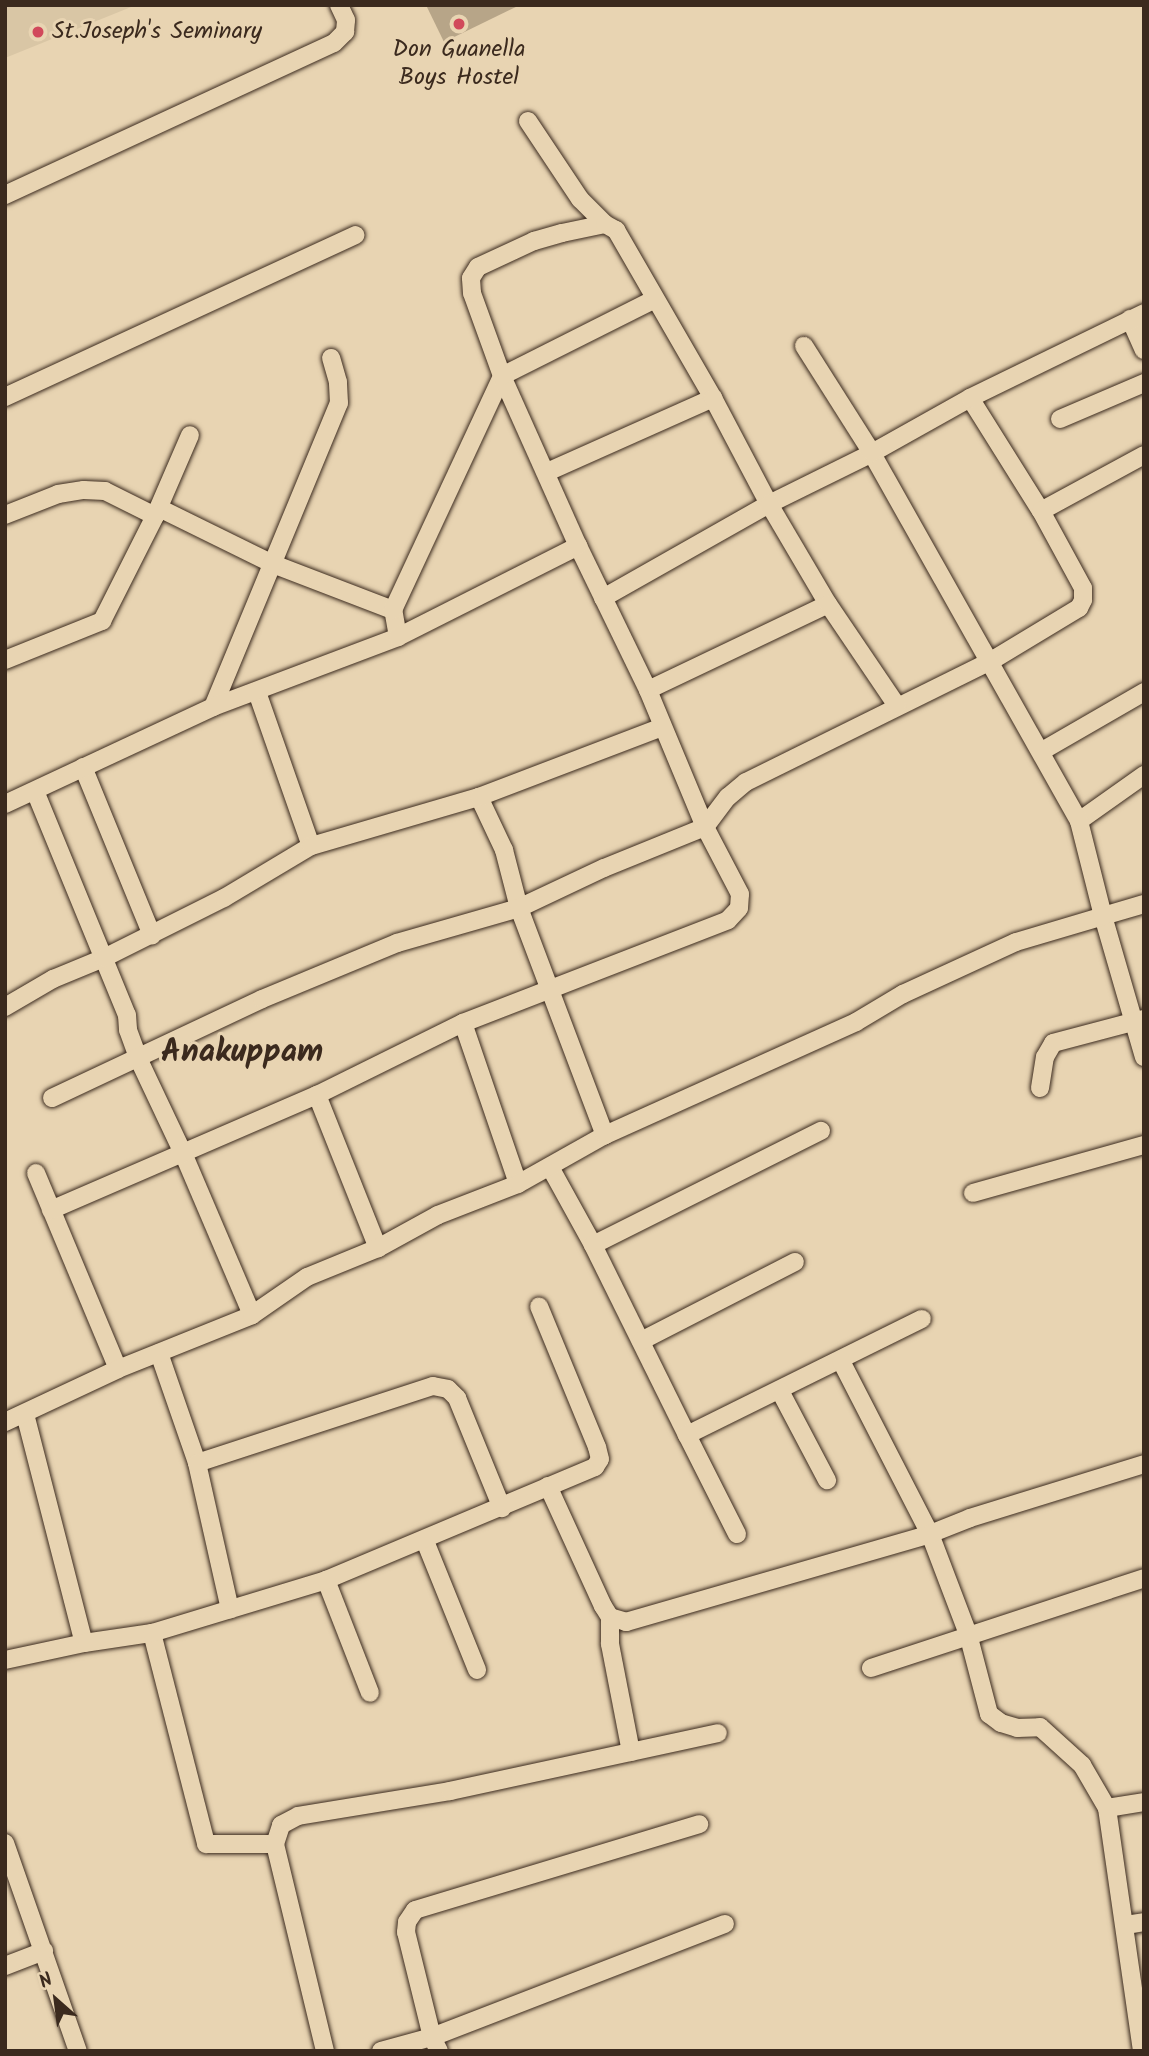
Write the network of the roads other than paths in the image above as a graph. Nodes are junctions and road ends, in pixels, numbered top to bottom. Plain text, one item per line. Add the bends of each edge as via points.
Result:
1 (339, 5) edge
2 (528, 121) dead end
3 (5, 195) edge
4 (604, 224) junction
5 (355, 235) dead end
6 (655, 299) junction
7 (1137, 316) edge
8 (804, 346) dead end
9 (1144, 350) edge
10 (331, 358) dead end
11 (502, 376) junction
12 (1144, 383) edge
13 (5, 397) edge
14 (713, 398) junction
15 (970, 398) junction
16 (1060, 419) dead end
17 (190, 435) dead end
18 (872, 453) junction
19 (1144, 455) edge
20 (547, 472) junction
21 (769, 504) junction
22 (1041, 511) junction
23 (157, 512) junction
24 (5, 515) edge
25 (578, 546) junction
26 (272, 564) junction
27 (603, 598) junction
28 (828, 604) junction
29 (393, 610) junction
30 (398, 637) junction
31 (5, 660) edge
32 (991, 661) junction
33 (648, 690) junction
34 (257, 692) junction
35 (1144, 692) edge
36 (897, 706) junction
37 (212, 707) junction
38 (662, 727) junction
39 (1042, 751) junction
40 (83, 767) junction
41 (1144, 775) edge
42 (35, 791) junction
43 (479, 797) junction
44 (5, 804) edge
45 (1079, 821) junction
46 (705, 827) junction
47 (311, 846) junction
48 (1144, 904) edge
49 (519, 908) junction
50 (1103, 916) junction
51 (152, 934) junction
52 (104, 958) junction
53 (551, 990) junction
54 (5, 1007) edge
55 (1139, 1020) edge
56 (463, 1023) junction
57 (1144, 1057) edge
58 (138, 1058) junction
59 (1040, 1088) dead end
60 (317, 1095) junction
61 (52, 1098) dead end
62 (821, 1131) dead end
63 (605, 1135) junction
64 (1144, 1145) edge
65 (183, 1153) junction
66 (550, 1167) junction
67 (36, 1173) dead end
68 (518, 1184) junction
69 (973, 1193) dead end
70 (51, 1210) junction
71 (593, 1245) junction
72 (378, 1248) junction
73 (795, 1262) dead end
74 (539, 1306) dead end
75 (253, 1315) junction
76 (922, 1319) dead end
77 (641, 1341) junction
78 (159, 1353) junction
79 (841, 1361) junction
80 (118, 1369) junction
81 (780, 1391) junction
82 (25, 1414) junction
83 (5, 1422) edge
84 (687, 1435) junction
85 (197, 1463) junction
86 (1144, 1464) edge
87 (827, 1480) dead end
88 (548, 1486) junction
89 (502, 1508) junction
90 (737, 1534) dead end
91 (930, 1534) junction
92 (425, 1541) junction
93 (1144, 1578) edge
94 (326, 1580) junction
95 (230, 1609) junction
96 (610, 1617) junction
97 (152, 1633) junction
98 (968, 1634) junction
99 (84, 1643) junction
100 (5, 1660) edge
101 (871, 1668) dead end
102 (477, 1670) dead end
103 (370, 1693) dead end
104 (718, 1734) dead end
105 (631, 1752) junction
106 (1144, 1802) edge
107 (1107, 1808) junction
108 (699, 1824) dead end
109 (5, 1843) edge
110 (275, 1844) junction
111 (725, 1924) dead end
112 (1135, 1924) edge
113 (44, 1951) junction
114 (5, 1966) edge
115 (1142, 2042) edge
116 (435, 2044) edge
117 (78, 2051) edge
118 (325, 2051) edge
119 (381, 2051) edge

1 - 3 street via 346,20 345,32 334,43
2 - 4 street via 580,199
4 - 6 street via 616,230
4 - 11 street via 534,241 478,267 471,278 472,293
5 - 13 street
6 - 11 street
6 - 14 street
7 - 9 street
7 - 15 street
8 - 18 street
10 - 26 street via 339,403
11 - 20 street
11 - 29 street
12 - 16 street
14 - 20 street
14 - 21 street
15 - 18 street
15 - 22 street
17 - 23 street
18 - 21 street
18 - 32 street
19 - 22 street
20 - 25 street
21 - 27 street
21 - 28 street
22 - 32 street via 1083,588 1083,600 1079,607
23 - 24 street via 105,491 84,490 58,494
23 - 26 street
23 - 31 street via 102,621
25 - 27 street
25 - 30 street
26 - 29 street
26 - 37 street
27 - 33 street
28 - 33 street
28 - 36 street
29 - 30 street
30 - 34 street
32 - 36 street
32 - 39 street
33 - 38 street
34 - 37 street
34 - 47 street
35 - 39 street
36 - 46 street via 746,782
37 - 40 street
38 - 43 street
38 - 46 street
39 - 45 street
40 - 42 street
40 - 51 street
41 - 45 street
42 - 44 street
42 - 52 street
43 - 47 street
43 - 49 street via 504,850
45 - 50 street
46 - 49 street
46 - 53 street via 740,894 739,908 728,920
47 - 51 street
48 - 50 street
49 - 53 street
49 - 58 street via 397,943 262,999
50 - 55 street
50 - 63 street via 1016,942 903,994 856,1022
51 - 52 street
52 - 54 street via 53,979
52 - 58 street
53 - 56 street
53 - 63 street
55 - 57 street
55 - 59 street via 1054,1043 1045,1057
56 - 60 street
56 - 68 street
58 - 61 street
58 - 65 street
60 - 65 street
60 - 72 street
62 - 71 street
63 - 66 street
64 - 69 street
65 - 70 street
65 - 75 street
66 - 68 street
66 - 71 street
67 - 70 street
68 - 72 street via 438,1215
70 - 80 street
71 - 77 street
72 - 75 street via 307,1278
73 - 77 street
74 - 88 street via 600,1459 594,1467
75 - 78 street
76 - 79 street
77 - 84 street
78 - 80 street
78 - 85 street
79 - 81 street
79 - 91 street
80 - 82 street
81 - 84 street
81 - 87 street
82 - 83 street
82 - 99 street
84 - 90 street
85 - 89 street via 433,1386 448,1389 457,1398
85 - 95 street
86 - 91 street
88 - 89 street
88 - 96 street
89 - 92 street
91 - 96 street via 637,1619 625,1622
91 - 98 street
92 - 94 street
92 - 102 street
93 - 98 street
94 - 95 street
94 - 103 street
95 - 97 street
96 - 105 street via 610,1644
97 - 99 street
97 - 110 street via 206,1844
98 - 101 street
98 - 107 street via 989,1714 1017,1728 1040,1727 1082,1765
99 - 100 street
104 - 105 street
105 - 110 street via 450,1791 298,1816 281,1825
106 - 107 street
107 - 112 street
108 - 116 street via 415,1910 406,1932
109 - 113 street
110 - 118 street
111 - 116 street
112 - 115 street
113 - 114 street
113 - 117 street
116 - 119 street

